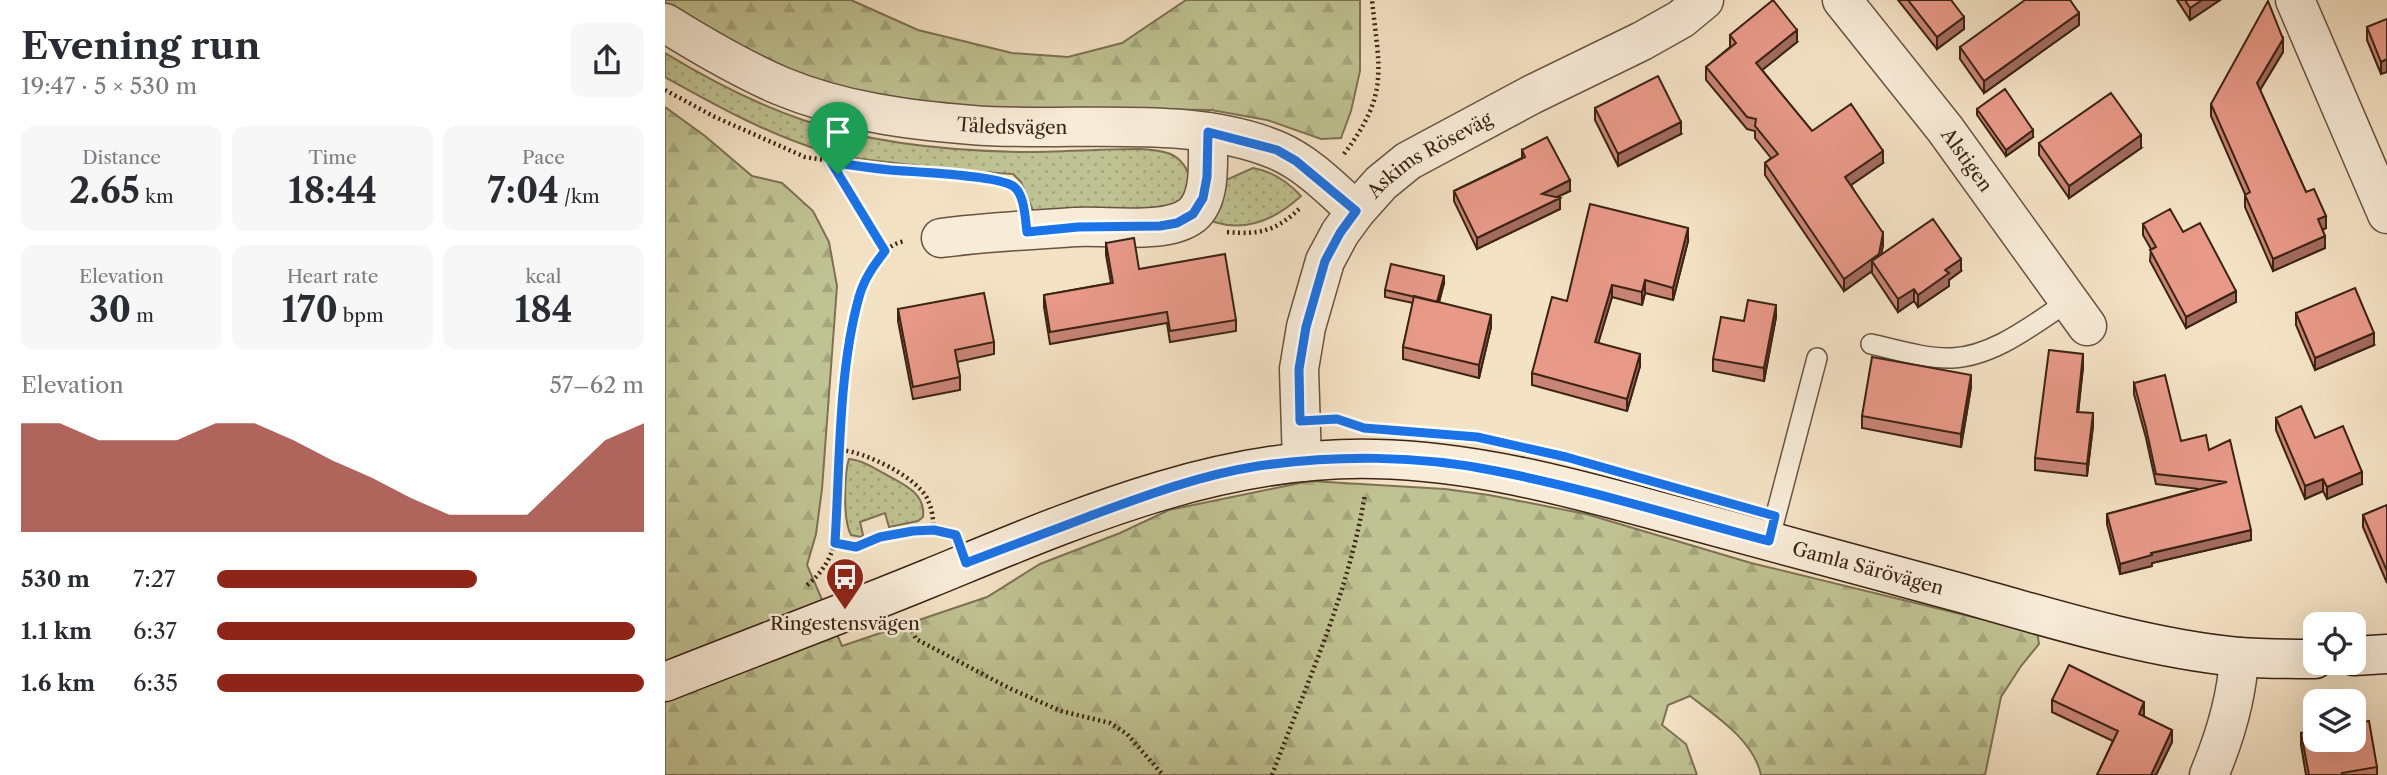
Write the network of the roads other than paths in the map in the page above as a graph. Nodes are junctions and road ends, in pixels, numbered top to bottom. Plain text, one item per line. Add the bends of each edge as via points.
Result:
1 (1704, 0) edge
2 (1842, 0) edge
3 (2295, 0) edge
4 (665, 23) edge
5 (1208, 132) junction
6 (1356, 211) junction
7 (2387, 214) edge
8 (941, 238) road end
9 (2078, 313) joint
10 (1871, 344) dead end
11 (1817, 358) dead end
12 (1302, 462) junction
13 (1769, 541) junction
14 (2387, 654) edge
15 (2366, 655) edge
16 (2239, 657) junction
17 (2303, 659) edge
18 (665, 682) edge
19 (2209, 775) edge

1 - 6 street, Askims Röseväg via 1642,41 1408,161
2 - 9 street, Alstigen via 1945,129
3 - 7 street
4 - 5 street, Tåledsvägen via 783,86 855,108 975,125
5 - 6 street, Tåledsvägen via 1277,150
5 - 8 street via 1203,198 1193,214 1177,223
6 - 12 street, Askims Röseväg via 1325,261 1306,327 1299,369
9 - 10 lane via 1953,358
11 - 13 lane
12 - 13 street, Gamla Särövägen via 1371,458 1494,470
12 - 18 street, Gamla Särövägen via 1258,466 1162,490
13 - 16 street, Gamla Särövägen via 2119,635
14 - 15 street
16 - 17 street, Gamla Särövägen
16 - 19 street via 2238,688

